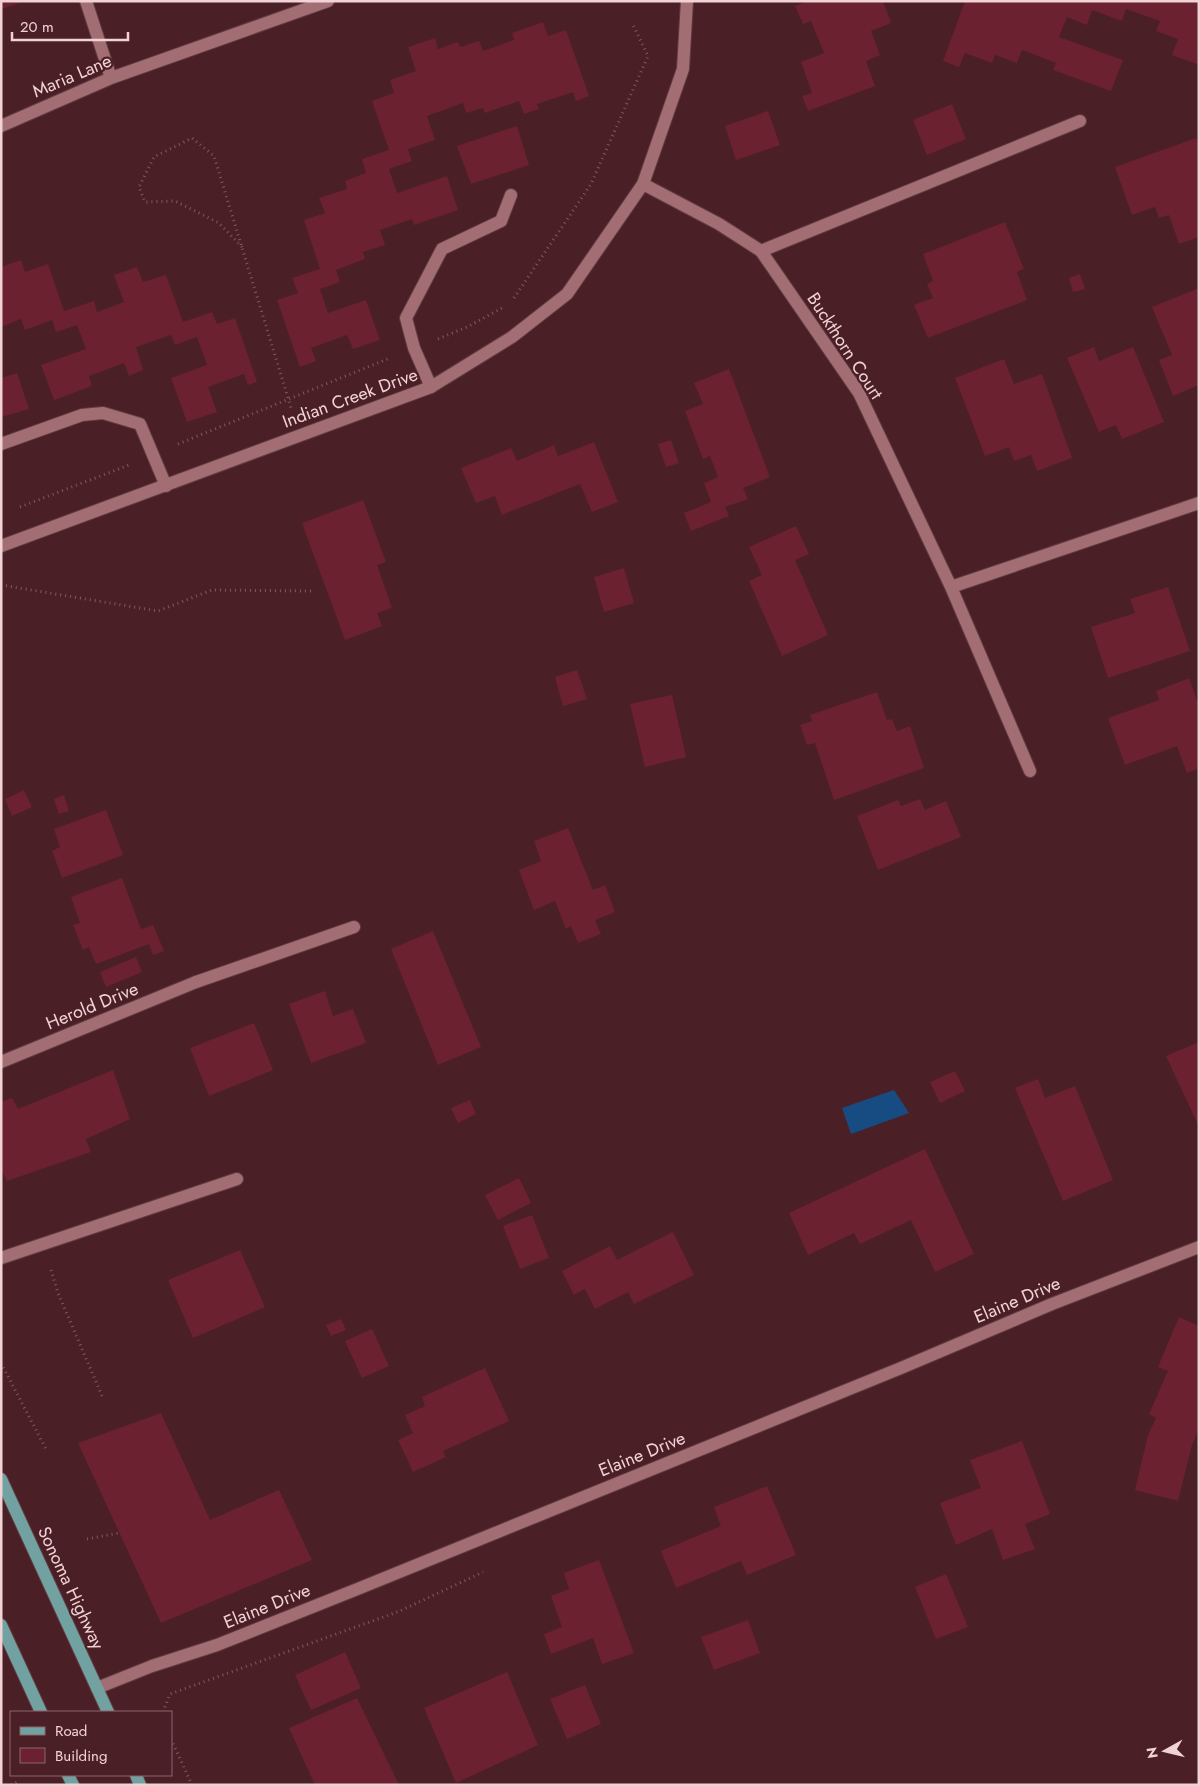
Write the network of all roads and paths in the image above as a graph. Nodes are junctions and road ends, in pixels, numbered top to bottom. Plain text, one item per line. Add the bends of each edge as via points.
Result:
1 (86, 1) edge
2 (328, 1) edge
3 (688, 1) edge
4 (111, 78) junction
5 (1080, 121) dead end
6 (1, 126) edge
7 (644, 184) junction
8 (511, 195) dead end
9 (242, 248) junction
10 (761, 251) junction
11 (431, 387) junction
12 (299, 436) junction
13 (1, 444) edge
14 (166, 486) junction
15 (1199, 503) edge
16 (1, 546) edge
17 (1, 585) edge
18 (951, 587) junction
19 (311, 591) dead end
20 (1030, 771) dead end
21 (354, 927) dead end
22 (1, 1062) edge
23 (238, 1179) dead end
24 (43, 1243) junction
25 (1199, 1247) edge
26 (1, 1258) edge
27 (1, 1362) edge
28 (102, 1398) dead end
29 (47, 1451) dead end
30 (1, 1479) edge
31 (119, 1533) dead end
32 (87, 1539) dead end
33 (483, 1572) dead end
34 (1, 1625) edge
35 (97, 1688) junction
36 (41, 1711) edge
37 (108, 1711) edge
38 (163, 1711) edge
39 (172, 1741) edge
40 (19, 1781) dead end
41 (11, 1785) edge
42 (192, 1785) edge

1 - 4 street
2 - 4 street, Maria Lane
3 - 7 street, Indian Creek Drive via 683,70
4 - 6 street, Maria Lane
5 - 10 street
7 - 10 street, Buckthorn Court via 719,224
7 - 11 street, Indian Creek Drive via 567,294 512,337
8 - 11 street via 501,221 442,248 406,318 414,348
9 - 9 path via 214,156 192,138 154,157 139,187 145,202 175,201 219,224
9 - 12 path
10 - 18 street, Buckthorn Court via 859,393
11 - 12 street, Indian Creek Drive
12 - 14 street, Indian Creek Drive
13 - 14 street via 82,415 103,413 140,424
14 - 16 street, Indian Creek Drive
15 - 18 street
17 - 19 path via 158,611 212,590
18 - 20 street, Buckthorn Court
21 - 22 street, Herold Drive via 196,982
23 - 24 street
24 - 26 street
24 - 28 path via 58,1293
25 - 35 street, Elaine Drive via 218,1645
27 - 29 path
30 - 35 main road, Sonoma Highway
31 - 32 path
33 - 38 path via 400,1611 170,1694
34 - 36 main road
35 - 37 main road, Sonoma Highway
39 - 42 path
40 - 41 path

